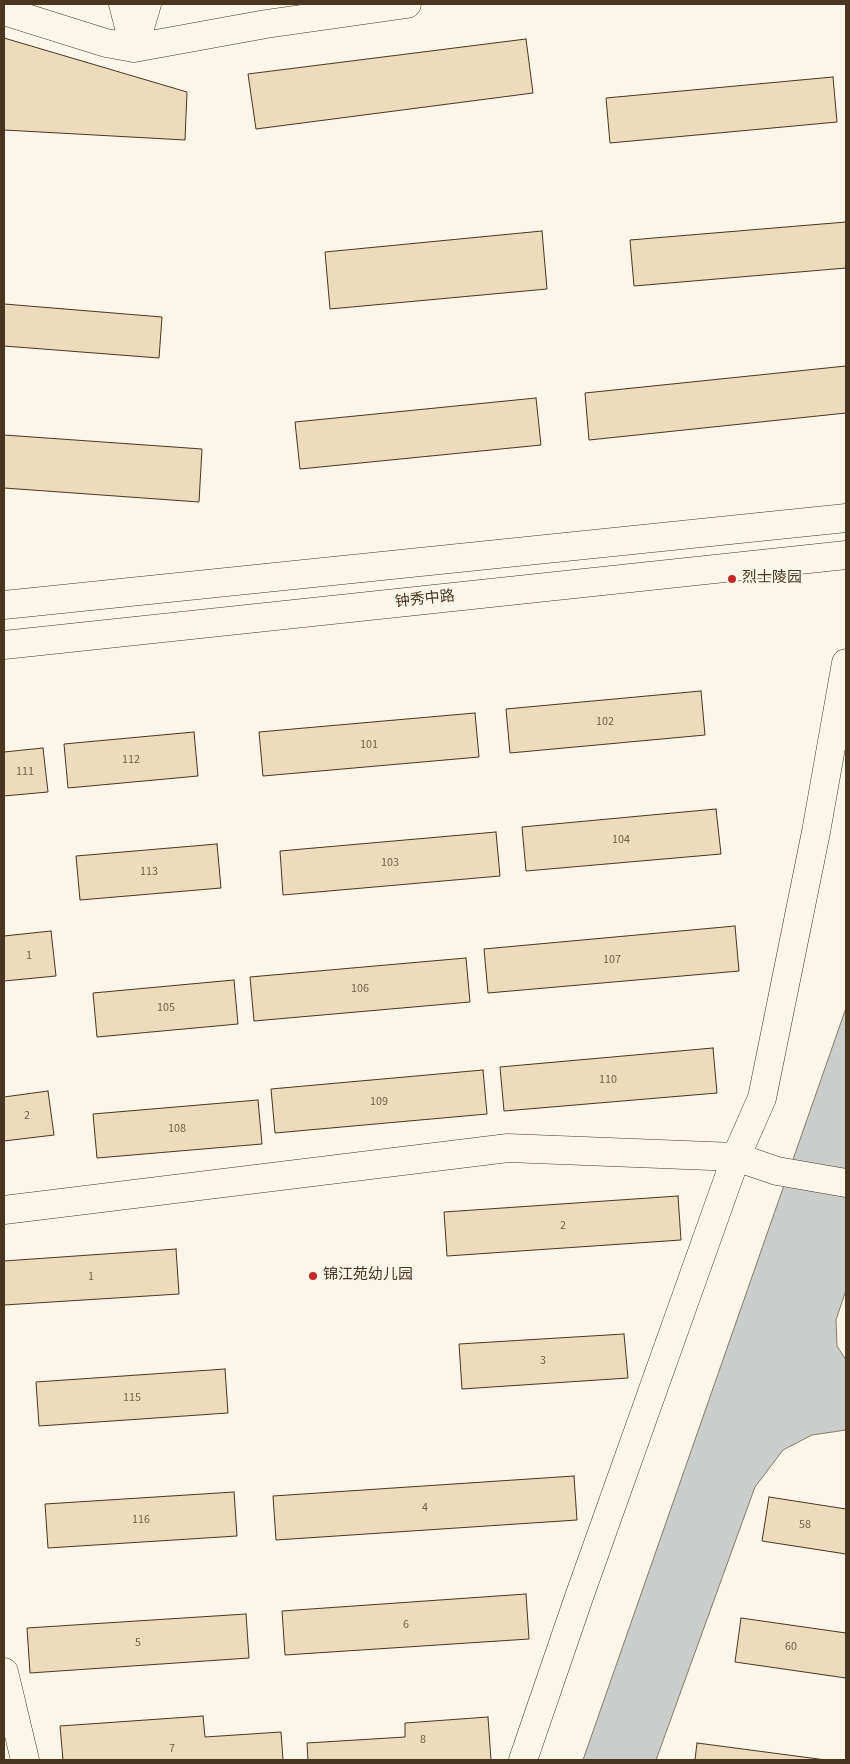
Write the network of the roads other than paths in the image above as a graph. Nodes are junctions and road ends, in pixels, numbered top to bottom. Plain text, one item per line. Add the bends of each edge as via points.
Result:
1 (123, 4) edge
2 (147, 4) edge
3 (407, 4) edge
4 (4, 11) edge
5 (134, 48) junction
6 (846, 518) edge
7 (846, 555) edge
8 (4, 605) edge
9 (4, 645) edge
10 (846, 663) edge
11 (736, 1157) junction
12 (846, 1183) edge
13 (4, 1210) edge
14 (4, 1672) edge
15 (25, 1760) edge
16 (523, 1760) edge

1 - 5 street
2 - 5 street
3 - 5 street via 266,24
4 - 5 street via 106,43
6 - 8 street
7 - 9 street, 钟秀中路
10 - 11 street via 816,832 762,1098
11 - 12 street via 777,1171
11 - 13 street via 508,1148
11 - 16 street
14 - 15 street

